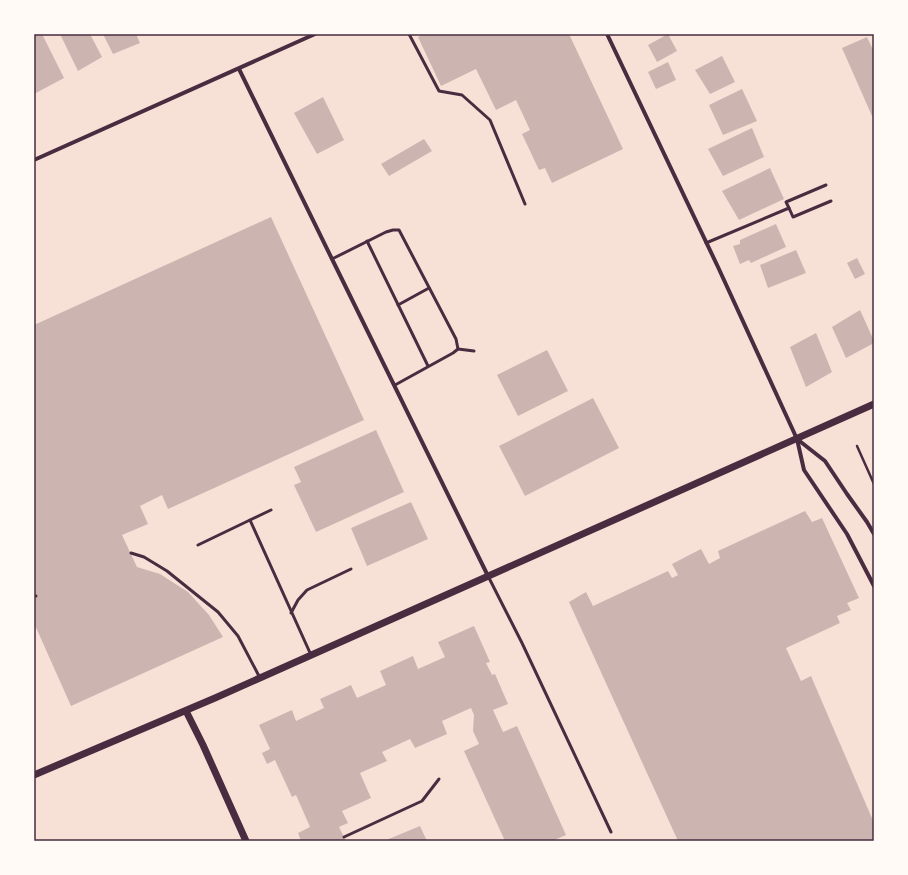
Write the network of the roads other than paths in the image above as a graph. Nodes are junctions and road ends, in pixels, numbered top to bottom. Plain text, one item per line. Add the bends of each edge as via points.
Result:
1 (315, 34) edge
2 (409, 34) edge
3 (607, 34) edge
4 (239, 68) junction
5 (34, 160) edge
6 (826, 185) dead end
7 (831, 201) dead end
8 (525, 204) dead end
9 (788, 208) junction
10 (367, 241) junction
11 (706, 243) junction
12 (332, 259) junction
13 (429, 288) junction
14 (398, 305) junction
15 (458, 349) junction
16 (474, 351) dead end
17 (428, 366) junction
18 (395, 385) junction
19 (874, 404) edge
20 (797, 439) junction
21 (271, 510) dead end
22 (250, 520) junction
23 (874, 534) edge
24 (198, 545) dead end
25 (131, 553) dead end
26 (351, 569) dead end
27 (488, 576) junction
28 (873, 584) edge
29 (291, 613) junction
30 (311, 655) junction
31 (260, 678) junction
32 (186, 711) junction
33 (34, 775) edge
34 (439, 779) dead end
35 (611, 832) dead end
36 (344, 837) dead end
37 (246, 841) edge

1 - 4 street
2 - 8 lane via 439,91 462,96 490,120
3 - 11 street
4 - 5 street
4 - 12 street
6 - 9 lane via 786,202
7 - 9 lane via 792,217
9 - 11 lane
10 - 12 lane
10 - 13 lane via 386,232 399,230
10 - 14 lane
11 - 20 street
12 - 18 street
13 - 14 lane
13 - 15 lane via 456,339
14 - 17 lane
15 - 16 lane
15 - 17 lane
17 - 18 lane
18 - 27 street
19 - 20 street
20 - 23 street via 825,461
20 - 27 street
20 - 28 street via 804,470 847,534
21 - 22 lane
22 - 24 lane
22 - 29 lane
25 - 31 lane via 144,557 167,571 218,612 238,636
26 - 29 lane via 307,590
27 - 30 street
27 - 35 lane
29 - 30 lane
30 - 31 street
31 - 32 street
32 - 33 street
32 - 37 street
34 - 36 lane via 422,801

